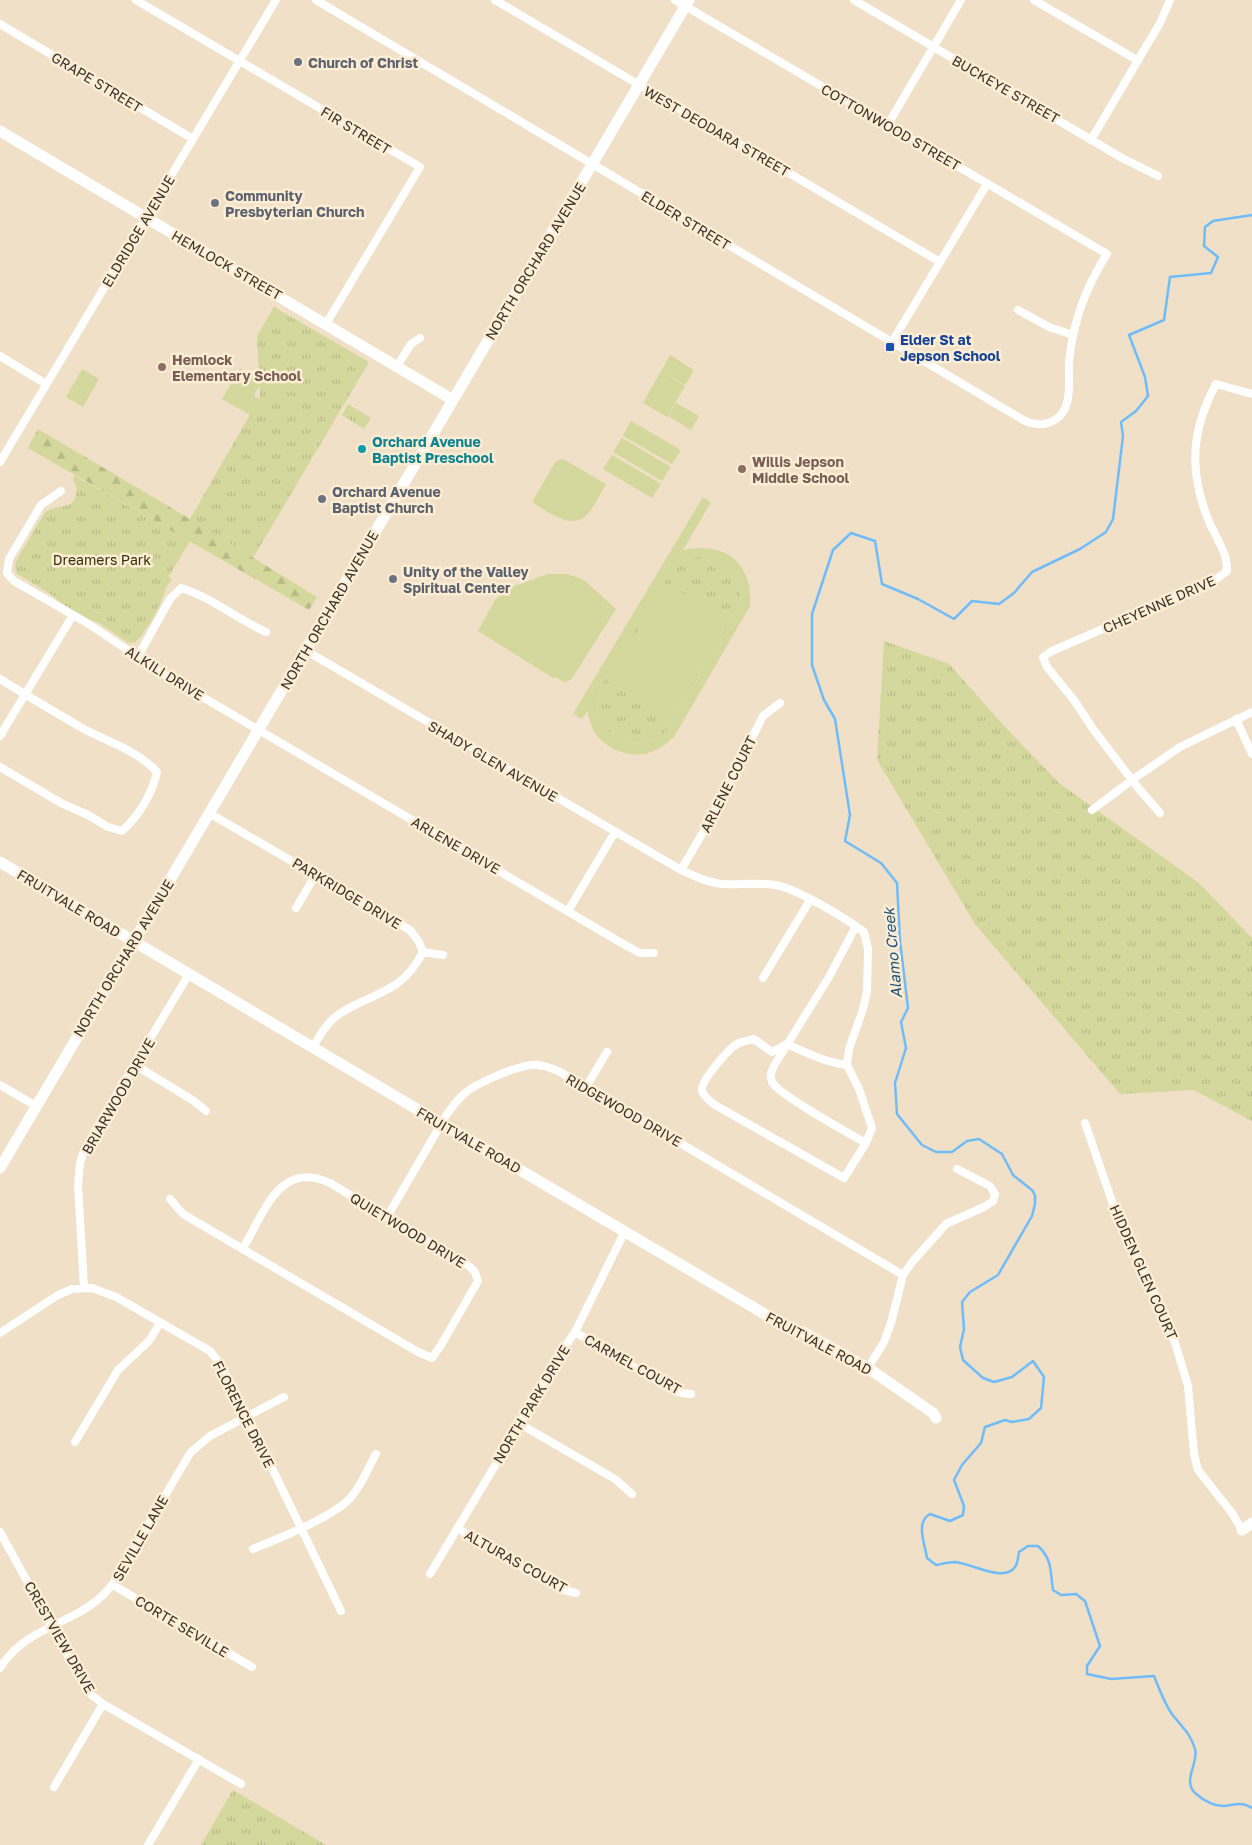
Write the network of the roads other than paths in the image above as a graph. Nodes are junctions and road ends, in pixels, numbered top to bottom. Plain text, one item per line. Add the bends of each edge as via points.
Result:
1 (136, 0) edge
2 (276, 0) edge
3 (316, 0) edge
4 (495, 0) edge
5 (675, 0) edge
6 (854, 0) edge
7 (961, 0) edge
8 (1034, 0) edge
9 (1170, 0) edge
10 (687, 3) edge
11 (0, 24) edge
12 (933, 47) junction
13 (1137, 60) junction
14 (240, 61) junction
15 (639, 85) junction
16 (887, 126) junction
17 (0, 131) edge
18 (193, 139) junction
19 (1091, 140) junction
20 (593, 163) junction
21 (1158, 176) dead end
22 (986, 184) junction
23 (146, 218) junction
24 (940, 262) junction
25 (1018, 310) dead end
26 (326, 324) junction
27 (1073, 335) junction
28 (420, 338) dead end
29 (892, 342) junction
30 (0, 356) edge
31 (397, 366) junction
32 (46, 384) junction
33 (1252, 394) edge
34 (453, 400) junction
35 (0, 462) edge
36 (60, 491) dead end
37 (72, 615) junction
38 (266, 632) dead end
39 (305, 650) junction
40 (136, 658) junction
41 (0, 679) edge
42 (25, 694) junction
43 (780, 703) dead end
44 (1252, 712) edge
45 (1236, 720) junction
46 (259, 729) junction
47 (0, 736) edge
48 (1252, 754) edge
49 (0, 767) edge
50 (1132, 780) junction
51 (1092, 810) dead end
52 (209, 813) junction
53 (1160, 813) dead end
54 (615, 832) junction
55 (0, 862) edge
56 (681, 870) junction
57 (316, 874) junction
58 (810, 900) junction
59 (296, 908) dead end
60 (568, 911) junction
61 (856, 926) junction
62 (134, 941) junction
63 (423, 952) junction
64 (654, 953) dead end
65 (442, 955) dead end
66 (189, 974) junction
67 (763, 978) dead end
68 (787, 1044) junction
69 (313, 1047) junction
70 (607, 1052) dead end
71 (135, 1065) junction
72 (847, 1065) junction
73 (0, 1085) edge
74 (586, 1087) junction
75 (36, 1106) junction
76 (206, 1111) dead end
77 (1085, 1122) dead end
78 (442, 1124) junction
79 (866, 1144) junction
80 (0, 1168) edge
81 (957, 1169) dead end
82 (170, 1199) dead end
83 (387, 1217) junction
84 (626, 1231) junction
85 (243, 1248) junction
86 (903, 1276) junction
87 (84, 1287) junction
88 (160, 1322) junction
89 (575, 1332) junction
90 (0, 1333) edge
91 (868, 1368) junction
92 (691, 1394) dead end
93 (284, 1397) dead end
94 (247, 1416) junction
95 (936, 1418) dead end
96 (520, 1424) junction
97 (74, 1442) dead end
98 (376, 1454) dead end
99 (632, 1494) dead end
100 (1252, 1523) edge
101 (301, 1528) junction
102 (457, 1528) junction
103 (1242, 1530) joint
104 (1, 1536) edge
105 (253, 1549) dead end
106 (430, 1574) dead end
107 (113, 1585) junction
108 (576, 1593) dead end
109 (341, 1611) dead end
110 (51, 1626) junction
111 (252, 1667) dead end
112 (0, 1668) edge
113 (103, 1704) junction
114 (199, 1759) junction
115 (241, 1784) dead end
116 (54, 1787) dead end
117 (148, 1845) edge

1 - 14 street, FIR STREET
2 - 14 street, ELDRIDGE AVENUE
3 - 20 street, ELDER STREET
4 - 15 street, WEST DEODARA STREET
5 - 10 street, COTTONWOOD STREET
6 - 12 street, BUCKEYE STREET
7 - 12 street
8 - 13 street
9 - 13 street
10 - 15 street, NORTH ORCHARD AVENUE
10 - 16 street, COTTONWOOD STREET
11 - 18 street, GRAPE STREET
12 - 16 street
12 - 19 street, BUCKEYE STREET
13 - 19 street
14 - 18 street, ELDRIDGE AVENUE
14 - 26 street, FIR STREET via 420,167
15 - 20 street, NORTH ORCHARD AVENUE
15 - 24 street, WEST DEODARA STREET
16 - 22 street, COTTONWOOD STREET
17 - 23 street, HEMLOCK STREET
18 - 23 street, ELDRIDGE AVENUE
19 - 21 street, BUCKEYE STREET
20 - 29 street, ELDER STREET
20 - 34 street, NORTH ORCHARD AVENUE
22 - 24 street
22 - 27 street, COTTONWOOD STREET via 1107,254 1086,293
23 - 26 street, HEMLOCK STREET
23 - 32 street, ELDRIDGE AVENUE
24 - 29 street
25 - 27 street via 1049,327
26 - 31 street, HEMLOCK STREET
27 - 29 street, ELDER STREET via 1068,399 1059,416 1042,424 1029,422
28 - 31 street via 411,344
30 - 32 street
31 - 34 street, HEMLOCK STREET
32 - 35 street, ELDRIDGE AVENUE
33 - 50 street, CHEYENNE DRIVE via 1216,384 1208,398 1194,452 1199,494 1225,558 1227,571 1215,580 1042,657
34 - 39 street, NORTH ORCHARD AVENUE
36 - 37 street, ALKILI DRIVE via 41,505 9,560 7,572 14,581
37 - 40 street, ALKILI DRIVE
37 - 42 street
38 - 40 street via 181,588 170,600
39 - 46 street, NORTH ORCHARD AVENUE
39 - 54 street, SHADY GLEN AVENUE
40 - 46 street, ALKILI DRIVE
41 - 42 street
42 - 47 street
42 - 49 street via 149,763 157,772 154,786 132,822 122,831 61,803
43 - 56 street, ARLENE COURT via 763,716
44 - 45 street
45 - 48 street
45 - 50 street via 1180,747
46 - 52 street, NORTH ORCHARD AVENUE
46 - 60 street, ARLENE DRIVE
50 - 51 street
50 - 53 street
52 - 57 street, PARKRIDGE DRIVE
52 - 62 street, NORTH ORCHARD AVENUE
54 - 56 street, SHADY GLEN AVENUE
54 - 60 street
55 - 62 street, FRUITVALE ROAD
56 - 58 street, SHADY GLEN AVENUE via 722,884 778,885
57 - 59 street
57 - 63 street, PARKRIDGE DRIVE via 410,930
58 - 61 street, SHADY GLEN AVENUE
58 - 67 street
60 - 64 street, ARLENE DRIVE via 640,953
61 - 68 street via 829,978
61 - 72 street via 864,932 868,949 867,991
62 - 66 street, FRUITVALE ROAD
62 - 75 street, NORTH ORCHARD AVENUE
63 - 65 street
63 - 69 street via 405,979 334,1018
66 - 69 street, FRUITVALE ROAD
66 - 71 street, BRIARWOOD DRIVE
68 - 72 street via 818,1059
68 - 79 street via 772,1070 773,1084
68 - 79 street via 772,1052 754,1039 739,1043 708,1074 702,1092 715,1105 844,1178
69 - 78 street, FRUITVALE ROAD
70 - 74 street
71 - 76 street
71 - 87 street, BRIARWOOD DRIVE via 80,1163 78,1185
72 - 79 street via 872,1128
73 - 75 street
74 - 78 street, RIDGEWOOD DRIVE via 548,1066 524,1065 466,1092
74 - 86 street, RIDGEWOOD DRIVE
75 - 80 street, NORTH ORCHARD AVENUE
77 - 103 street, HIDDEN GLEN COURT via 1116,1213 1176,1346 1188,1386 1198,1470
78 - 83 street, RIDGEWOOD DRIVE
78 - 84 street, FRUITVALE ROAD
81 - 86 street via 990,1186 995,1194 993,1201 946,1224
82 - 85 street via 183,1214
83 - 85 street, QUIETWOOD DRIVE via 323,1180 308,1176 296,1178 276,1191
83 - 85 street, QUIETWOOD DRIVE via 469,1266 478,1276 475,1288 432,1358
84 - 89 street, NORTH PARK DRIVE
84 - 91 street, FRUITVALE ROAD via 790,1329 803,1332
86 - 91 street via 892,1323
87 - 88 street, FLORENCE DRIVE via 116,1297
87 - 90 street, FLORENCE DRIVE via 58,1294
88 - 94 street, FLORENCE DRIVE via 216,1357
88 - 97 street via 149,1341 118,1370
89 - 92 street, CARMEL COURT via 670,1388
89 - 96 street, NORTH PARK DRIVE
91 - 95 street, FRUITVALE ROAD
93 - 94 street, SEVILLE LANE
94 - 101 street, FLORENCE DRIVE
94 - 107 street, SEVILLE LANE via 210,1436 191,1452
96 - 99 street via 615,1479
96 - 102 street, NORTH PARK DRIVE
98 - 101 street via 350,1499
100 - 103 street
101 - 105 street
101 - 109 street, FLORENCE DRIVE
102 - 106 street, NORTH PARK DRIVE
102 - 108 street, ALTURAS COURT via 551,1584
104 - 110 street, CRESTVIEW DRIVE
107 - 110 street, SEVILLE LANE via 93,1604
107 - 111 street, CORTE SEVILLE
110 - 112 street, SEVILLE LANE via 20,1645 6,1657
110 - 113 street, CRESTVIEW DRIVE via 88,1692
113 - 114 street, CRESTVIEW DRIVE
113 - 116 street
114 - 115 street, CRESTVIEW DRIVE
114 - 117 street

